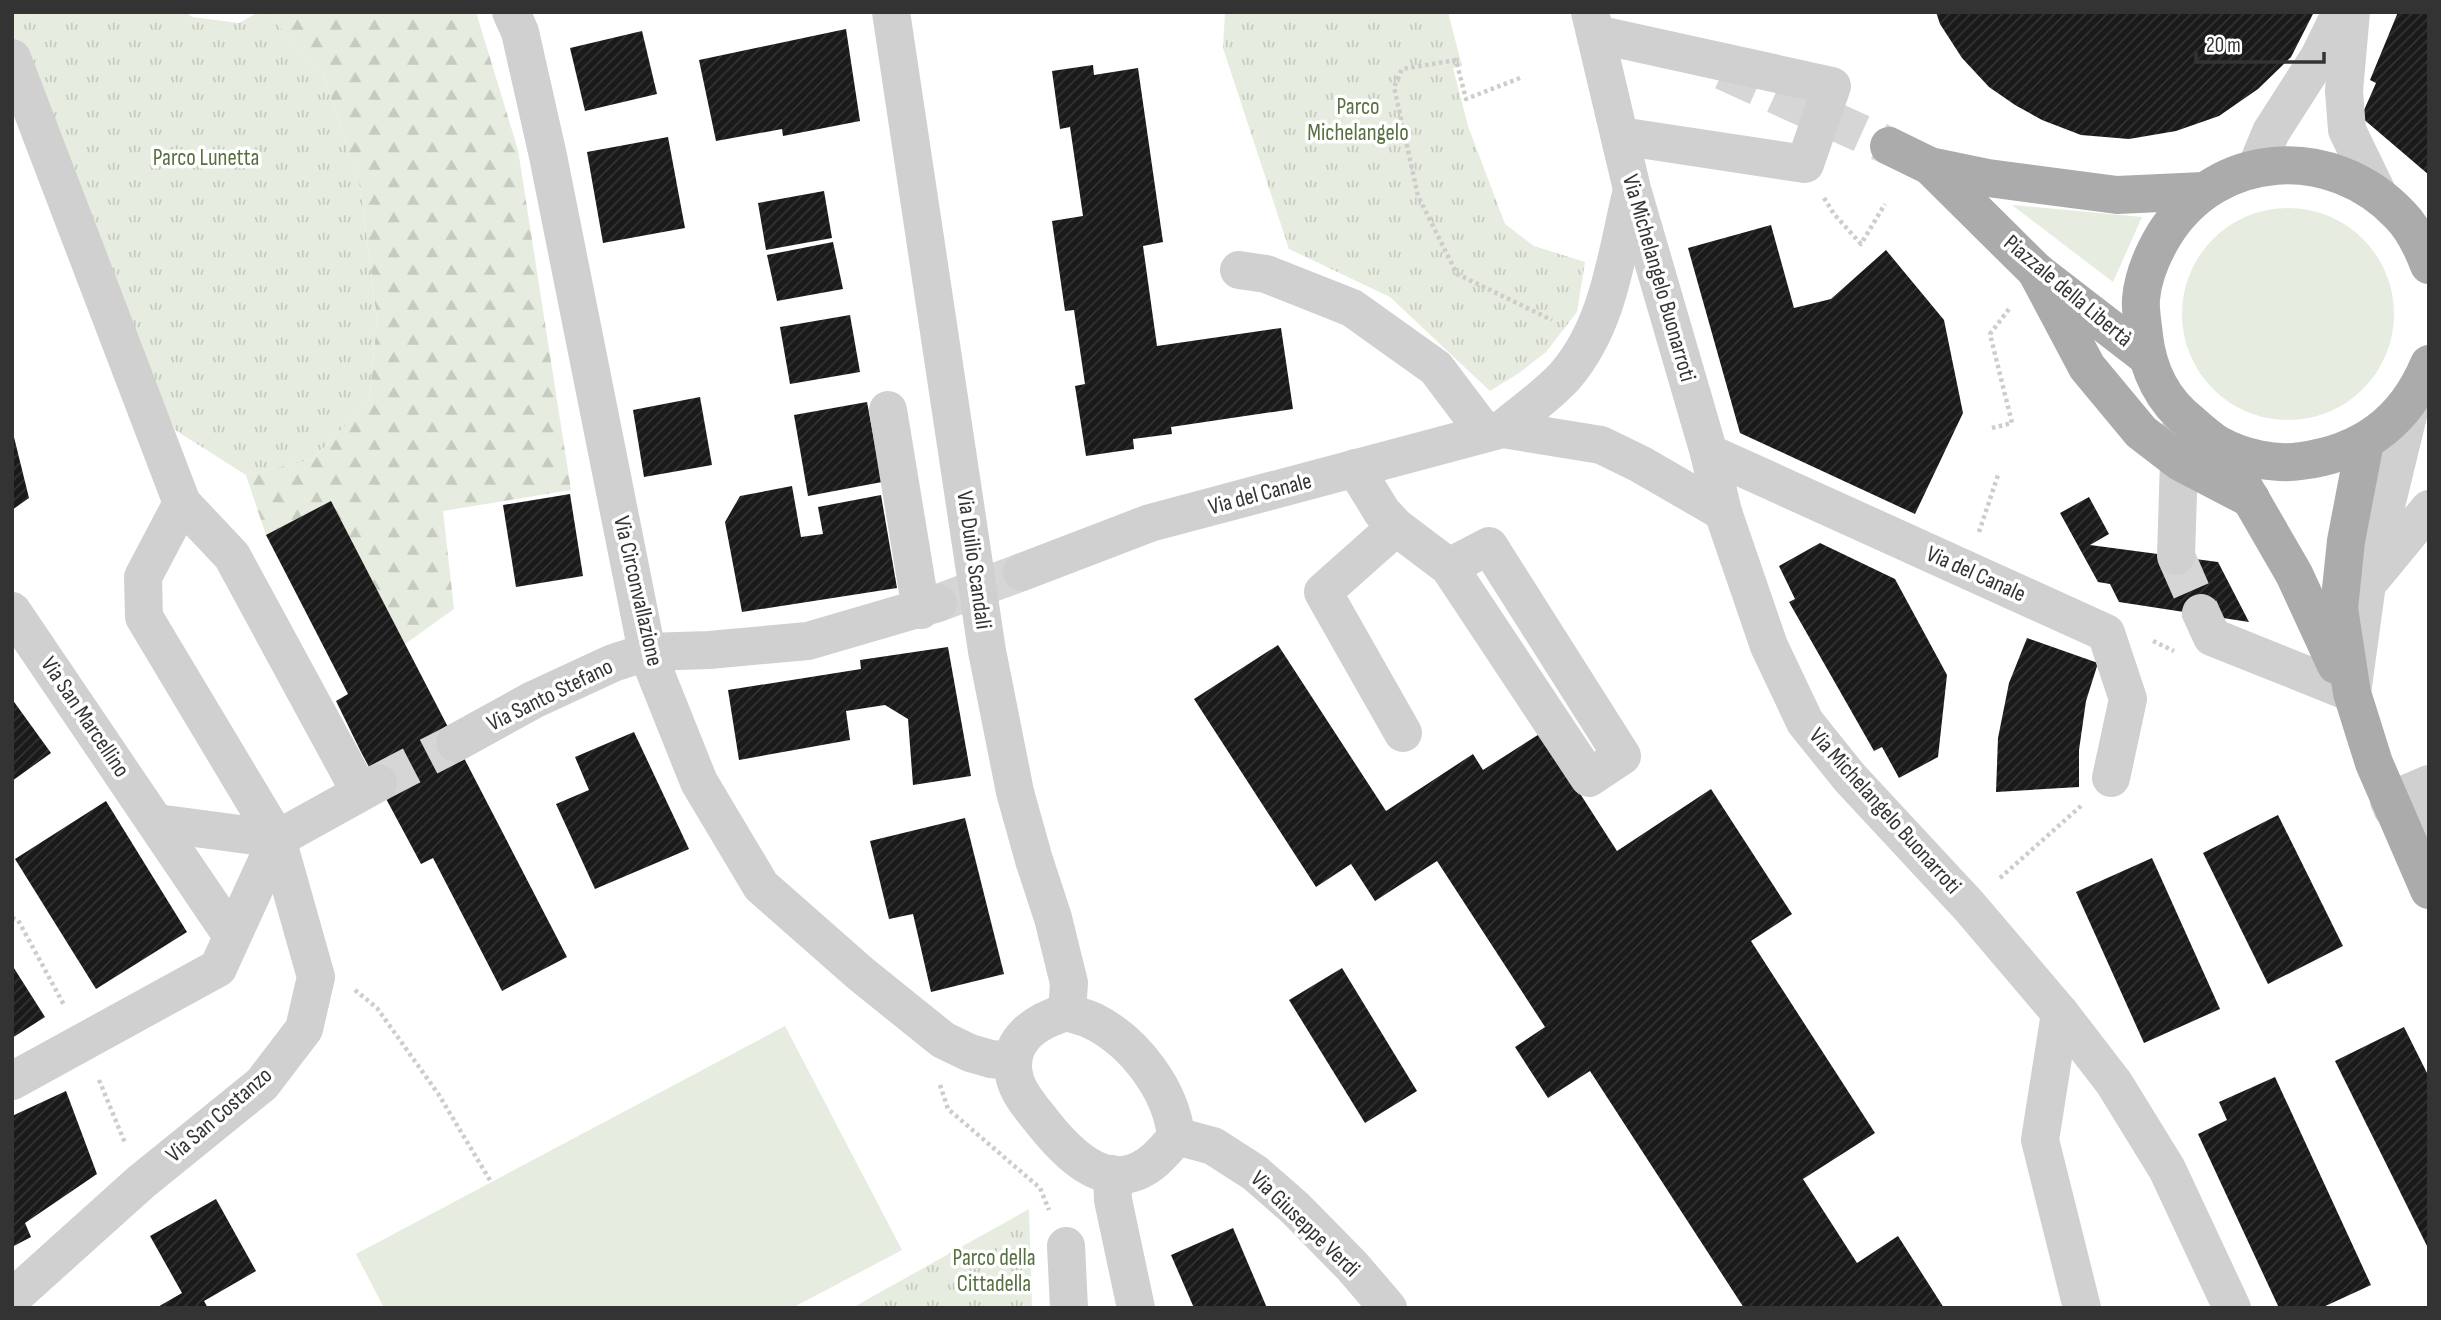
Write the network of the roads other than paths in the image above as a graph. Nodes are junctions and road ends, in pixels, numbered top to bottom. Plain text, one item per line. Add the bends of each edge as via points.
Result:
1 (510, 12) edge
2 (891, 12) edge
3 (2341, 12) edge
4 (2351, 12) edge
5 (1593, 23) edge
6 (12, 58) edge
7 (1620, 136) junction
8 (1889, 146) tunnel mouth
9 (1930, 166) junction
10 (2256, 168) junction
11 (1632, 189) junction
12 (2204, 191) junction
13 (2378, 194) junction
14 (2418, 225) edge
15 (2429, 265) edge
16 (1239, 270) dead end
17 (2036, 271) junction
18 (2146, 356) junction
19 (2425, 373) edge
20 (888, 410) dead end
21 (2180, 414) junction
22 (1494, 431) junction
23 (2365, 442) junction
24 (2219, 445) junction
25 (1709, 453) junction
26 (2180, 462) junction
27 (1355, 468) junction
28 (2251, 499) junction
29 (182, 503) junction
30 (2429, 509) edge
31 (1723, 512) junction
32 (1396, 527) junction
33 (2176, 556) tunnel mouth
34 (1449, 567) junction
35 (1022, 572) tunnel mouth
36 (2367, 584) junction
37 (12, 611) edge
38 (2201, 613) tunnel mouth
39 (648, 652) junction
40 (2352, 693) junction
41 (1403, 733) dead end
42 (455, 743) tunnel mouth
43 (2111, 778) road end
44 (2429, 784) edge
45 (2390, 805) junction
46 (157, 823) junction
47 (2429, 823) edge
48 (277, 839) junction
49 (2429, 890) edge
50 (232, 936) junction
51 (1067, 1012) junction
52 (2060, 1013) junction
53 (1013, 1061) junction
54 (12, 1081) edge
55 (1176, 1136) junction
56 (1112, 1174) junction
57 (1066, 1245) road end
58 (12, 1298) edge
59 (1069, 1308) edge
60 (1136, 1308) edge
61 (1388, 1308) edge
62 (2082, 1308) edge
63 (2232, 1308) edge

1 - 39 street, Via Circonvallazione via 520,32 548,156
2 - 51 street, Via Duilio Scandali via 987,651 1016,792 1069,983
3 - 10 street via 2319,57 2271,132
4 - 13 street, Piazzale della Libertà via 2344,91 2347,130
5 - 7 street, Via Michelangelo Buonarroti
5 - 7 street via 1832,86 1805,164
6 - 29 street
7 - 11 street, Via Michelangelo Buonarroti
8 - 9 main road, Piazzale della Libertà
9 - 12 main road, Piazzale della Libertà via 2117,195
9 - 17 main road, Piazzale della Libertà
10 - 12 main road, Piazzale della Libertà
10 - 13 main road, Piazzale della Libertà via 2285,164 2315,167 2348,177
11 - 22 street, Via del Canale via 1605,307 1591,338 1565,376
11 - 25 street, Via Michelangelo Buonarroti
12 - 18 main road, Piazzale della Libertà via 2175,218 2148,267 2141,307
13 - 14 main road, Piazzale della Libertà
14 - 15 main road, Piazzale della Libertà
16 - 22 street via 1266,274 1352,308 1436,368
17 - 18 main road, Piazzale della Libertà
17 - 26 main road via 2087,368 2141,432
18 - 21 main road, Piazzale della Libertà via 2159,387
19 - 23 main road, Piazzale della Libertà via 2392,421
19 - 36 street, Piazzale della Libertà
20 - 39 street via 929,607 808,641
21 - 24 main road, Piazzale della Libertà
21 - 26 street
22 - 27 street, Via del Canale
22 - 31 street, Via del Canale via 1601,445
23 - 24 main road, Piazzale della Libertà via 2325,458 2292,463 2254,459
23 - 40 main road, Piazzale della Libertà via 2339,608
24 - 28 main road, Piazzale della Libertà
25 - 31 street, Via Michelangelo Buonarroti
25 - 43 street, Via del Canale via 2106,633 2128,699
26 - 28 main road
26 - 33 street
27 - 32 street
27 - 35 street, Via del Canale via 1150,523
28 - 40 main road, Piazzale della Libertà via 2294,574
29 - 48 street, Via San Costanzo via 143,577 144,617
29 - 48 street via 232,556 369,788
30 - 36 street
31 - 52 street, Via Michelangelo Buonarroti via 1769,646 1805,722
32 - 34 street
32 - 41 street via 1323,592
34 - 34 street via 1589,778 1622,757 1489,546
36 - 40 street, Piazzale della Libertà
37 - 46 street, Via San Marcellino
38 - 40 street via 2212,637
39 - 42 street, Via Santo Stefano via 545,695
39 - 53 street, Via Circonvallazione via 699,782 761,886 943,1040 970,1053
40 - 45 main road, Piazzale della Libertà
44 - 45 street
45 - 47 street
45 - 49 main road, Piazzale della Libertà
46 - 48 street
46 - 50 street, Via San Marcellino
48 - 50 street
48 - 58 street, Via San Costanzo via 316,977 304,1029 262,1084 141,1182
50 - 54 street via 218,968
51 - 53 street via 1032,1027 1018,1043
51 - 55 street via 1093,1021 1142,1060 1164,1096
52 - 62 street via 2040,1140
52 - 63 street, Via Michelangelo Buonarroti via 2114,1083 2167,1168
53 - 56 street via 1015,1081 1048,1129 1078,1161
55 - 56 street via 1144,1169
55 - 61 street, Via Giuseppe Verdi via 1213,1146 1255,1173 1295,1208
56 - 60 street via 1113,1200
57 - 59 street

